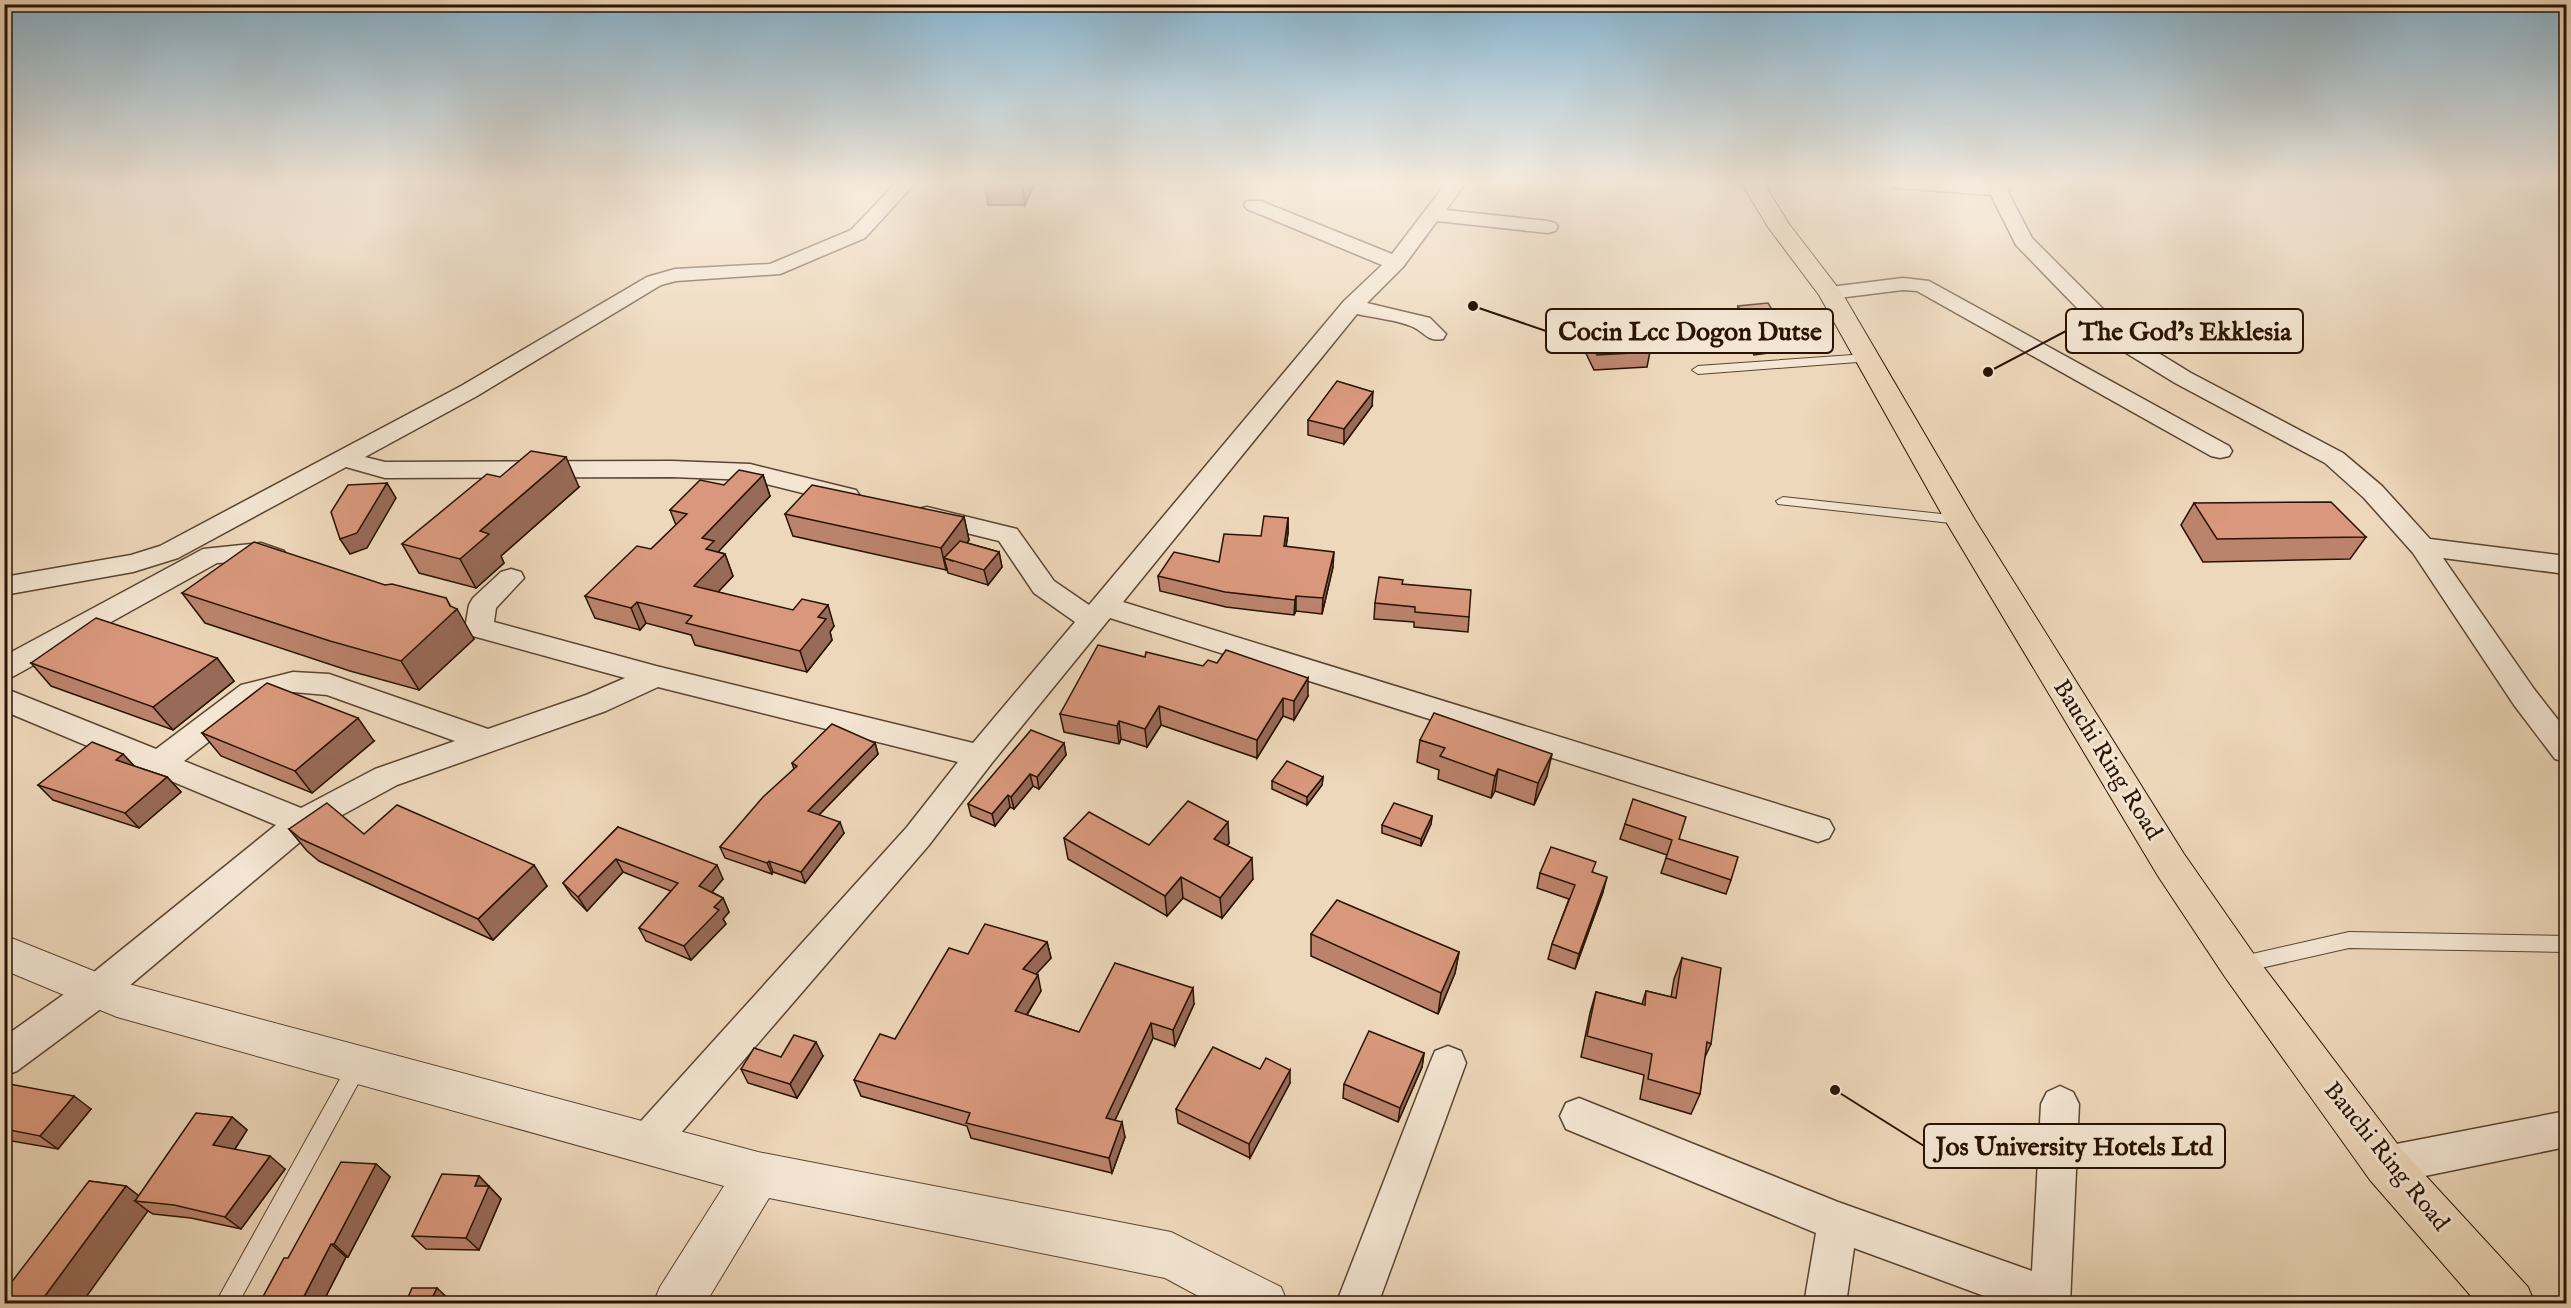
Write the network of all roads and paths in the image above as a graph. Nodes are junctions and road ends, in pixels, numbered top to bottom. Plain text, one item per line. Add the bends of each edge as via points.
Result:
1 (836, 243) edge
2 (1349, 243) edge
3 (1411, 243) edge
4 (1791, 243) edge
5 (2025, 243) edge
6 (1396, 262) junction
7 (1830, 293) junction
8 (1352, 306) junction
9 (1436, 334) dead end
10 (1867, 358) junction
11 (1698, 370) dead end
12 (2220, 451) dead end
13 (344, 459) junction
14 (1783, 501) dead end
15 (873, 502) edge
16 (907, 510) edge
17 (1960, 520) junction
18 (2422, 547) junction
19 (294, 564) edge
20 (2566, 565) edge
21 (511, 578) dead end
22 (4, 586) edge
23 (1098, 613) junction
24 (4, 669) edge
25 (656, 676) junction
26 (4, 699) edge
27 (488, 741) junction
28 (2566, 751) edge
29 (980, 756) junction
30 (160, 763) junction
31 (302, 822) junction
32 (1818, 829) dead end
33 (2566, 944) edge
34 (4, 952) edge
35 (2239, 965) junction
36 (98, 991) junction
37 (4, 1059) edge
38 (1448, 1063) dead end
39 (358, 1065) junction
40 (2060, 1104) dead end
41 (1579, 1116) dead end
42 (2566, 1129) edge
43 (647, 1143) junction
44 (2386, 1165) junction
45 (759, 1174) junction
46 (1838, 1222) junction
47 (226, 1304) edge
48 (677, 1304) edge
49 (1264, 1304) edge
50 (1357, 1304) edge
51 (1825, 1304) edge
52 (2511, 1304) edge

1 - 13 street via 772,270 675,275 654,281 469,391
2 - 6 street
3 - 6 street
4 - 7 main road, Bauchi Ring Road
5 - 18 street via 2121,340 2183,378 2334,458 2373,492
6 - 8 street
7 - 10 main road, Bauchi Ring Road
7 - 12 street via 1922,285
8 - 9 street via 1422,323
8 - 23 street
10 - 11 lane
10 - 17 main road, Bauchi Ring Road
13 - 15 street via 385,470 750,472
13 - 22 street via 169,552 133,563
14 - 17 lane
16 - 23 street via 1008,535 1044,587
17 - 35 main road, Bauchi Ring Road via 2171,865
18 - 20 street
18 - 28 street via 2524,697
19 - 24 street via 261,552 212,555
21 - 25 street via 483,604 479,628
23 - 29 street
23 - 32 street
25 - 27 street via 596,703
25 - 29 street
26 - 30 street
27 - 30 street via 329,686 293,682 251,693
27 - 31 street via 386,777
29 - 43 street via 918,836
30 - 31 street
31 - 36 street
33 - 35 lane via 2349,939
34 - 36 street
35 - 44 main road, Bauchi Ring Road
36 - 37 street
36 - 39 street
38 - 50 street
39 - 43 street
39 - 47 lane
40 - 46 street via 2050,1299
41 - 46 street
42 - 44 street
43 - 45 street
44 - 52 main road, Bauchi Ring Road
45 - 48 street
45 - 49 street via 1171,1256
46 - 51 street

